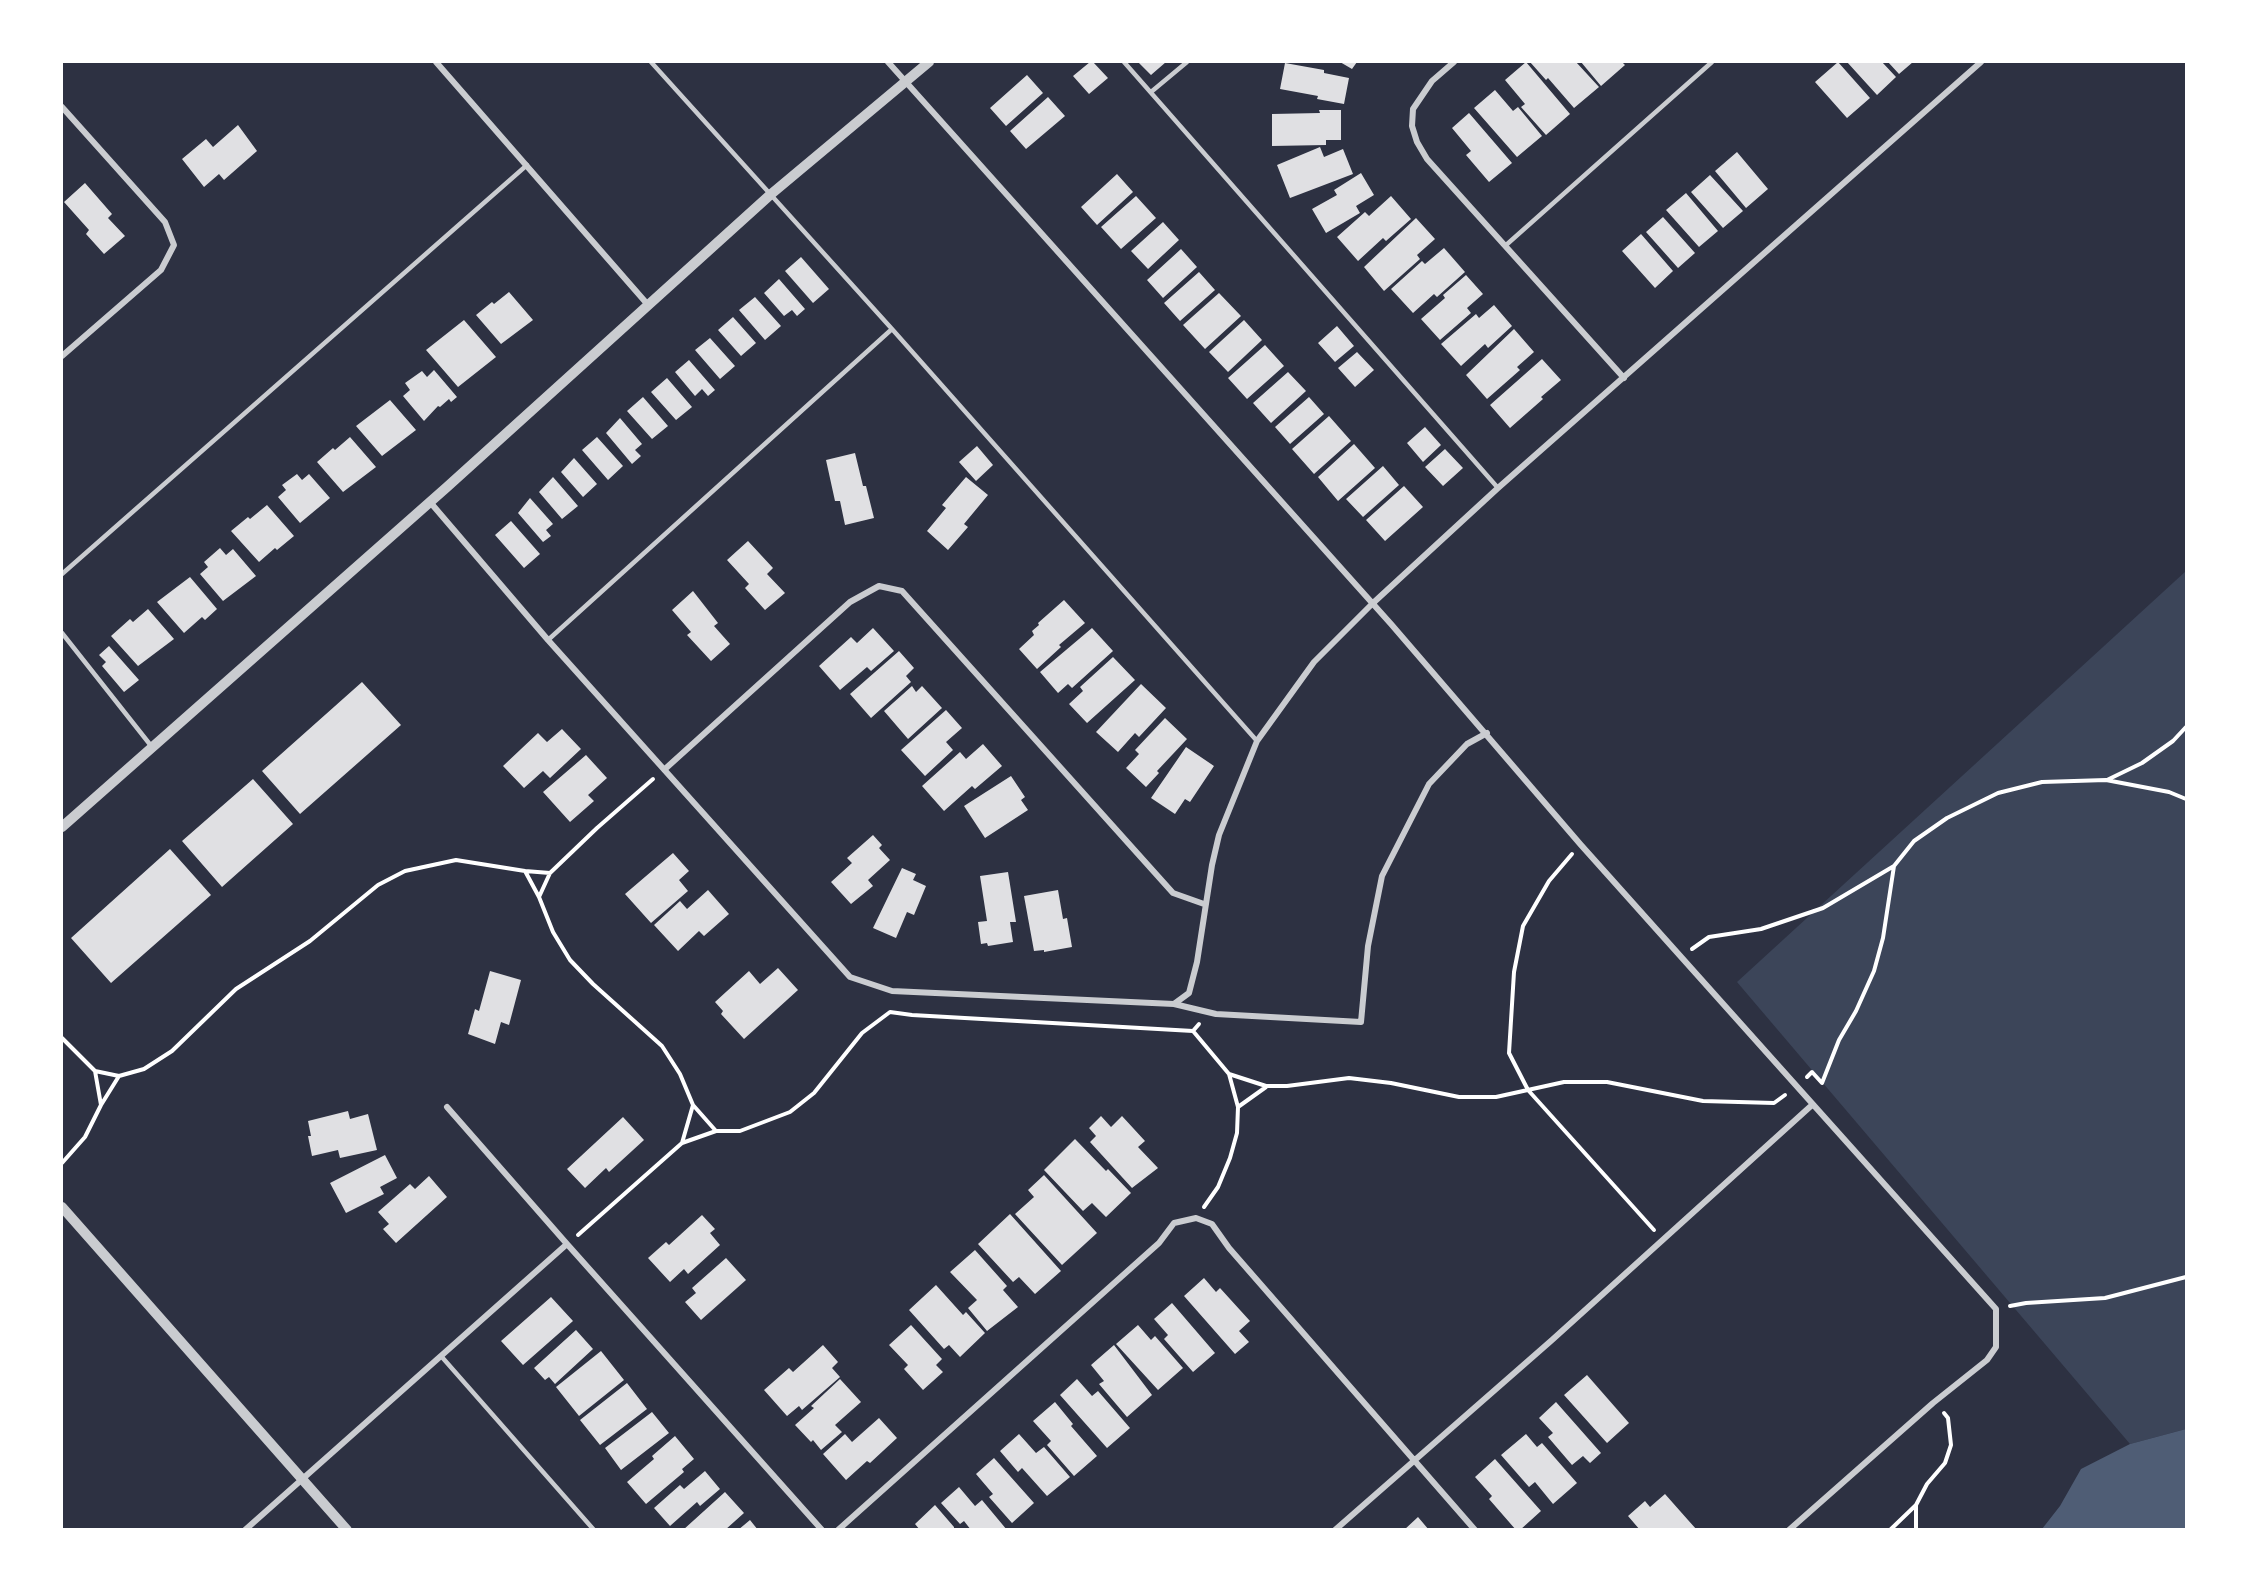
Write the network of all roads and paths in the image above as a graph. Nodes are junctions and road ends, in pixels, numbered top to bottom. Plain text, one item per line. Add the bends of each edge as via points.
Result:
1 (435, 62) edge
2 (651, 62) edge
3 (888, 62) edge
4 (929, 62) edge
5 (1124, 62) edge
6 (1187, 62) edge
7 (1454, 62) edge
8 (1712, 62) edge
9 (1981, 62) edge
10 (906, 82) junction
11 (1152, 92) junction
12 (62, 106) edge
13 (527, 165) junction
14 (770, 195) junction
15 (1505, 246) junction
16 (649, 306) junction
17 (892, 329) junction
18 (62, 356) edge
19 (1624, 378) junction
20 (1498, 488) junction
21 (430, 502) junction
22 (62, 574) edge
23 (1372, 604) junction
24 (62, 633) edge
25 (548, 640) junction
26 (2187, 727) edge
27 (1487, 734) junction
28 (1257, 741) junction
29 (152, 747) junction
30 (665, 769) junction
31 (2106, 780) junction
32 (648, 784) dead end
33 (2187, 799) edge
34 (62, 827) edge
35 (1568, 858) dead end
36 (1894, 866) junction
37 (525, 871) junction
38 (550, 873) junction
39 (539, 897) junction
40 (1204, 904) junction
41 (1698, 944) dead end
42 (1174, 1004) junction
43 (1209, 1013) junction
44 (1193, 1031) junction
45 (62, 1038) edge
46 (95, 1071) junction
47 (1229, 1074) junction
48 (119, 1076) junction
49 (1266, 1086) junction
50 (1796, 1086) junction
51 (1528, 1090) junction
52 (101, 1105) junction
53 (693, 1105) junction
54 (1812, 1105) junction
55 (447, 1107) dead end
56 (1238, 1107) junction
57 (716, 1131) junction
58 (682, 1143) junction
59 (62, 1163) edge
60 (62, 1207) edge
61 (1196, 1218) junction
62 (1648, 1224) dead end
63 (583, 1230) dead end
64 (567, 1244) junction
65 (2187, 1277) edge
66 (2026, 1303) dead end
67 (441, 1356) junction
68 (1948, 1418) dead end
69 (1414, 1459) junction
70 (302, 1479) junction
71 (1916, 1505) junction
72 (245, 1530) edge
73 (347, 1530) edge
74 (594, 1530) edge
75 (822, 1530) edge
76 (838, 1530) edge
77 (1335, 1530) edge
78 (1475, 1530) edge
79 (1790, 1530) edge
80 (1890, 1530) edge
81 (1916, 1530) edge

1 - 13 street
2 - 14 lane
3 - 10 street
4 - 10 street
5 - 11 lane
6 - 11 lane
7 - 15 street via 1421,95 1413,109 1412,126 1427,159
8 - 15 lane
9 - 19 street
10 - 14 street
10 - 23 street
11 - 20 lane
12 - 18 street via 165,222 174,245 161,270
13 - 16 street
13 - 22 lane
14 - 16 street
14 - 17 lane
15 - 19 street
16 - 21 street
17 - 25 lane
17 - 28 lane
19 - 20 street
20 - 23 street
21 - 25 street
21 - 29 street
23 - 27 street
23 - 28 street via 1314,663
24 - 29 lane
25 - 30 street
26 - 31 path via 2142,763
27 - 43 street via 1467,744 1429,784 1382,876 1368,946 1361,1023
27 - 50 street
28 - 40 street via 1220,835
29 - 34 street
30 - 40 street via 850,602 879,586 902,591 1173,893
30 - 42 street via 850,977 892,991
31 - 33 path
31 - 36 path via 2043,783 1998,793 1947,818 1914,841
32 - 38 path
35 - 51 path via 1549,880 1523,926 1514,972 1509,1053
36 - 41 path via 1823,908 1761,929 1708,937
36 - 50 path via 1884,938 1857,1011 1839,1040 1822,1083 1812,1072
37 - 38 path
37 - 39 path
37 - 48 path via 456,860 405,871 378,885 310,941 236,989 172,1051 144,1069
38 - 39 path
39 - 53 path via 552,932 570,960 662,1046
40 - 42 street via 1189,993
42 - 43 street
43 - 44 path
44 - 47 path
44 - 57 path via 890,1012 862,1033 814,1093 790,1112 740,1131
45 - 46 path
46 - 48 path
46 - 52 path
47 - 49 path
47 - 56 path
48 - 52 path
49 - 51 path via 1349,1078 1459,1097 1496,1097
49 - 56 path
50 - 51 path via 1774,1103 1703,1101 1607,1082 1564,1082
50 - 54 street
51 - 62 path
52 - 59 path via 85,1137
53 - 57 path
53 - 58 path
54 - 69 street
54 - 79 street via 1996,1309 1996,1347 1987,1360
55 - 64 street
56 - 61 path via 1237,1133 1230,1158 1218,1187
57 - 58 path
58 - 63 path
60 - 70 street
61 - 69 street via 1212,1224 1228,1248
61 - 76 street via 1174,1223 1159,1243
64 - 67 street
64 - 75 street
65 - 66 path via 2105,1298
67 - 70 street
67 - 74 lane
68 - 71 path via 1952,1445 1945,1463
69 - 77 street
69 - 78 street
70 - 72 street
70 - 73 street
71 - 80 path
71 - 81 path

